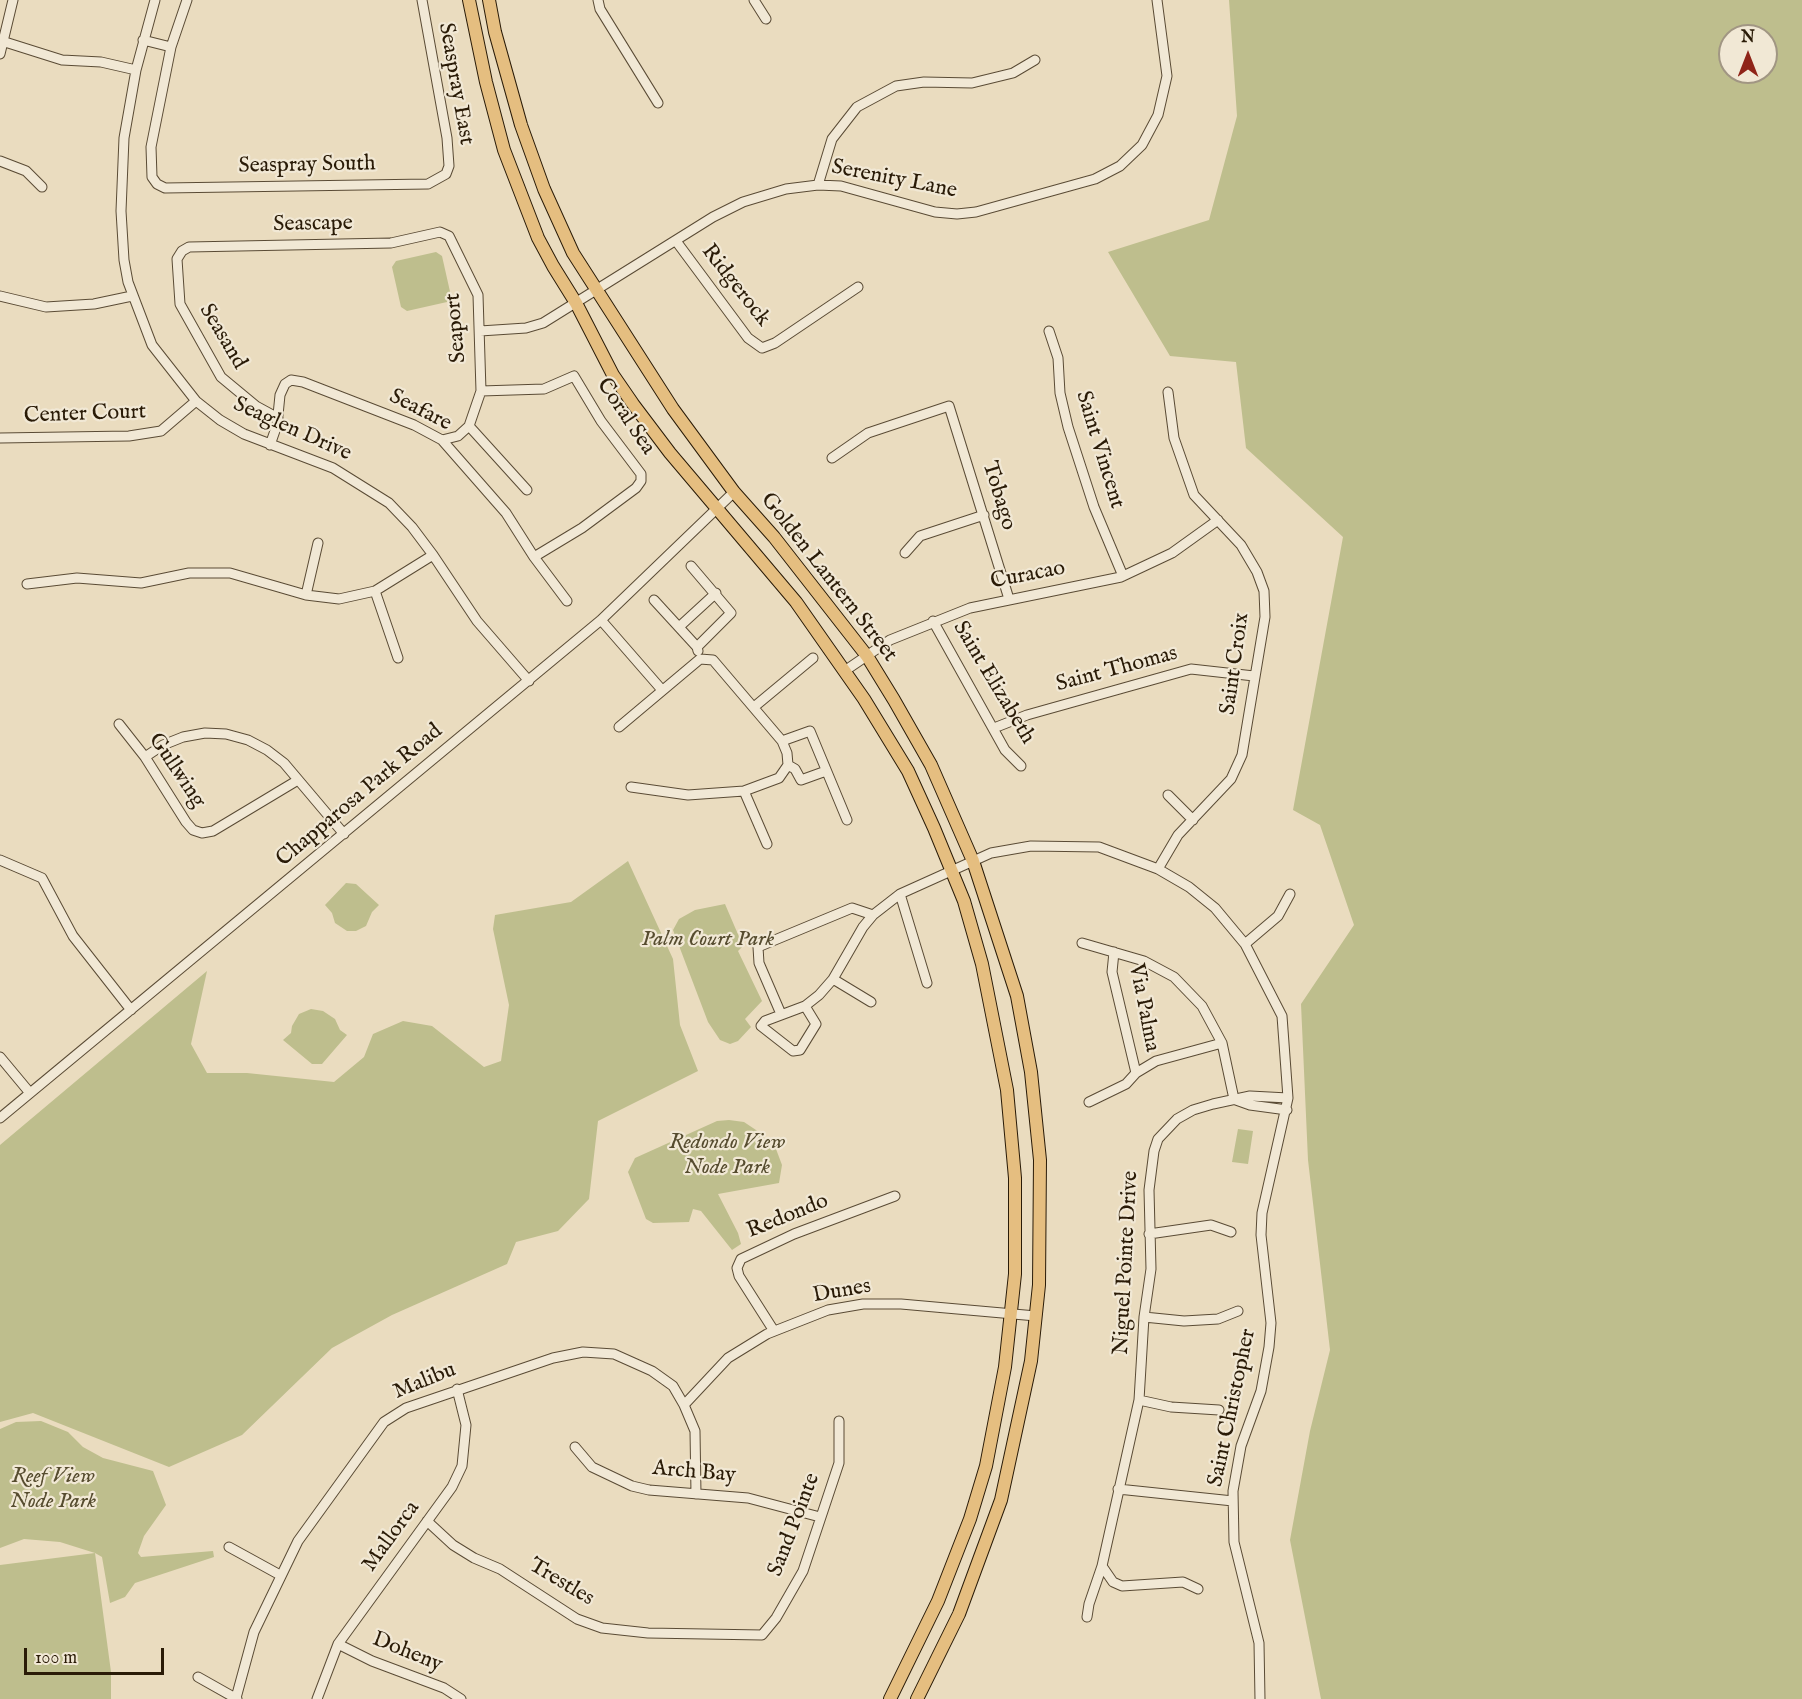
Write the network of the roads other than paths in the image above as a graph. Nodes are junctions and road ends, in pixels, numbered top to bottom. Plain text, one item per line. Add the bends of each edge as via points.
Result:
1 (13, 0) edge
2 (155, 0) edge
3 (187, 0) edge
4 (422, 0) edge
5 (469, 0) edge
6 (489, 0) edge
7 (598, 0) edge
8 (754, 0) edge
9 (1157, 0) edge
10 (766, 19) dead end
11 (143, 40) junction
12 (5, 42) junction
13 (171, 47) junction
14 (0, 54) edge
15 (1035, 60) dead end
16 (136, 70) junction
17 (658, 103) dead end
18 (0, 160) edge
19 (446, 174) joint
20 (818, 185) junction
21 (42, 187) dead end
22 (445, 233) joint
23 (675, 241) junction
24 (182, 251) joint
25 (858, 286) dead end
26 (596, 288) junction
27 (0, 296) edge
28 (132, 296) junction
29 (576, 303) junction
30 (480, 331) junction
31 (1049, 331) dead end
32 (482, 391) junction
33 (1168, 392) dead end
34 (196, 401) junction
35 (278, 418) junction
36 (469, 426) junction
37 (0, 438) edge
38 (442, 440) junction
39 (270, 445) junction
40 (832, 458) dead end
41 (526, 490) dead end
42 (734, 492) junction
43 (717, 510) junction
44 (984, 515) junction
45 (1218, 520) junction
46 (318, 543) dead end
47 (905, 553) dead end
48 (434, 555) junction
49 (534, 557) junction
50 (691, 566) dead end
51 (1123, 576) junction
52 (27, 584) dead end
53 (375, 591) junction
54 (716, 593) junction
55 (306, 595) junction
56 (1009, 599) junction
57 (654, 600) dead end
58 (567, 601) dead end
59 (601, 620) junction
60 (933, 621) junction
61 (679, 627) junction
62 (697, 646) junction
63 (867, 656) junction
64 (398, 658) dead end
65 (813, 658) dead end
66 (700, 659) junction
67 (846, 670) junction
68 (1254, 676) junction
69 (529, 681) junction
70 (662, 690) junction
71 (754, 707) junction
72 (119, 724) dead end
73 (619, 727) dead end
74 (994, 728) junction
75 (783, 741) junction
76 (145, 757) junction
77 (788, 765) junction
78 (1020, 766) dead end
79 (826, 771) junction
80 (298, 780) junction
81 (631, 787) dead end
82 (744, 791) junction
83 (1168, 795) dead end
84 (847, 820) dead end
85 (1193, 820) junction
86 (344, 834) junction
87 (767, 844) dead end
88 (0, 860) edge
89 (973, 861) junction
90 (1158, 868) junction
91 (952, 870) junction
92 (900, 894) junction
93 (1290, 894) dead end
94 (873, 915) junction
95 (1082, 943) dead end
96 (1245, 944) junction
97 (1114, 951) junction
98 (833, 979) junction
99 (927, 983) dead end
100 (871, 1002) dead end
101 (805, 1006) junction
102 (131, 1010) junction
103 (781, 1014) junction
104 (1222, 1042) junction
105 (0, 1057) edge
106 (1136, 1072) junction
107 (30, 1093) junction
108 (1288, 1098) junction
109 (1234, 1099) junction
110 (1089, 1102) dead end
111 (1287, 1110) junction
112 (0, 1118) edge
113 (896, 1196) dead end
114 (1231, 1232) dead end
115 (1149, 1234) junction
116 (1238, 1311) dead end
117 (1012, 1312) junction
118 (1036, 1316) junction
119 (1144, 1317) junction
120 (774, 1331) junction
121 (457, 1389) junction
122 (1138, 1400) junction
123 (684, 1405) junction
124 (1219, 1410) dead end
125 (840, 1421) dead end
126 (575, 1447) dead end
127 (1118, 1489) junction
128 (696, 1494) junction
129 (1233, 1501) junction
130 (820, 1518) junction
131 (427, 1521) junction
132 (229, 1547) dead end
133 (1102, 1566) junction
134 (280, 1575) junction
135 (1198, 1589) dead end
136 (1087, 1617) dead end
137 (762, 1635) joint
138 (338, 1644) junction
139 (198, 1677) dead end
140 (237, 1699) edge
141 (317, 1699) edge
142 (461, 1699) edge
143 (890, 1699) edge
144 (916, 1699) edge
145 (1260, 1699) edge

1 - 12 street
2 - 11 street, Seaglen Drive
3 - 13 street
4 - 19 street, Seaspray East via 447,138
5 - 29 main road, Golden Lantern Street via 504,150 538,238
6 - 26 main road, Golden Lantern Street via 532,157 573,253
7 - 17 street
8 - 10 street
9 - 20 street, Serenity Lane via 1167,76 1158,115 1142,146 1120,166 1095,179 957,214 935,212 841,186
11 - 13 street
11 - 16 street, Seaglen Drive
12 - 14 street
12 - 16 street via 62,60 101,62
13 - 19 street, Seaspray South via 151,147 152,177 165,188 428,184
15 - 20 street via 1014,73 972,83 896,86 857,107 832,139
16 - 28 street, Seaglen Drive via 124,138 121,211 124,260
18 - 21 street via 26,171
20 - 23 street, Serenity Lane via 786,189 743,202
22 - 24 street, Seascape via 391,243 189,247
22 - 30 street, Seaport via 477,289
23 - 25 street, Ridgerock via 748,338 762,348
23 - 26 street, Serenity Lane
24 - 35 street, Seasand via 177,259 180,304 221,377 256,406
26 - 29 street, Serenity Lane
26 - 42 main road, Golden Lantern Street via 639,359
27 - 28 street via 46,307 94,304
28 - 34 street, Seaglen Drive via 152,345
29 - 30 street, Serenity Lane via 543,323 526,328
29 - 43 main road, Golden Lantern Street via 613,375
30 - 32 street, Seaport
31 - 51 street, Saint Vincent via 1058,358 1060,393 1068,427 1094,507
32 - 36 street, Seaport
32 - 49 street, Coral Sea via 544,389 574,376 601,421 641,474 636,488
33 - 45 street, Saint Croix via 1174,438 1194,495
34 - 37 street, Center Court via 161,431 129,436
34 - 39 street, Seaglen Drive via 236,430
35 - 38 street, Seafare via 280,395 291,380 414,425
35 - 39 street, Seafare
36 - 38 street via 458,436
36 - 41 street
38 - 49 street, Seafare via 506,513
39 - 48 street, Seaglen Drive via 333,468 358,482 389,503
40 - 44 street, Tobago via 868,433 949,406
42 - 43 street, Chapparosa Park Road
42 - 63 main road, Golden Lantern Street
43 - 59 street, Chapparosa Park Road
43 - 67 main road, Golden Lantern Street via 796,602
44 - 47 street via 920,536
44 - 56 street, Tobago
45 - 51 street, Curacao via 1172,554
45 - 68 street, Saint Croix via 1241,545 1264,591 1265,617
46 - 55 street
48 - 53 street
48 - 69 street, Seaglen Drive via 477,621
49 - 58 street, Seafare
50 - 54 street
51 - 56 street, Curacao
52 - 55 street via 77,578 141,583 189,573 230,573
53 - 55 street via 339,599
53 - 64 street
54 - 61 street
54 - 62 street via 731,612
56 - 60 street, Curacao
57 - 61 street
59 - 69 street, Chapparosa Park Road
59 - 70 street
60 - 63 street, Curacao via 890,640
60 - 74 street, Saint Elizabeth
61 - 62 street
62 - 66 street
63 - 67 street, Curacao
63 - 89 main road, Golden Lantern Street via 931,765
65 - 71 street
66 - 70 street
66 - 71 street via 713,660
67 - 91 main road, Golden Lantern Street via 908,771
68 - 74 street, Saint Thomas via 1191,669
68 - 85 street, Saint Croix via 1238,763 1231,779
69 - 86 street, Chapparosa Park Road
70 - 73 street
71 - 75 street
72 - 76 street, Gullwing
74 - 78 street, Saint Elizabeth via 1005,750
75 - 77 street
75 - 79 street via 810,731
76 - 80 street via 183,737 226,734 267,750
76 - 80 street, Gullwing via 186,822 202,833 213,831
77 - 79 street via 801,780
77 - 82 street via 779,778
79 - 84 street
80 - 86 street
81 - 82 street via 688,795
82 - 87 street
83 - 85 street
85 - 90 street, Saint Croix via 1178,835
86 - 102 street, Chapparosa Park Road
88 - 102 street via 42,878 73,936
89 - 90 street, Saint Christopher via 991,853 1031,846 1099,847
89 - 91 street, Saint Christopher
89 - 118 main road, Golden Lantern Street via 1008,960 1031,1072 1041,1199
90 - 96 street, Saint Christopher via 1189,886 1215,908
91 - 92 street, Saint Christopher
91 - 117 main road, Golden Lantern Street via 980,954 1007,1090 1015,1190
92 - 94 street, Saint Christopher
92 - 99 street
93 - 96 street via 1278,916
94 - 98 street
94 - 103 street via 852,908 758,947 759,963
95 - 97 street
96 - 108 street, Saint Christopher via 1282,1016
97 - 104 street via 1174,977 1202,1006
97 - 106 street, Via Palma via 1112,972
98 - 100 street
98 - 101 street
101 - 103 street
101 - 103 street via 816,1024 796,1052 761,1026
102 - 107 street, Chapparosa Park Road
104 - 106 street via 1170,1055
104 - 109 street
105 - 107 street
106 - 110 street via 1126,1084
107 - 112 street, Chapparosa Park Road
108 - 109 street, Niguel Pointe Drive
108 - 111 street, Saint Christopher
109 - 111 street
109 - 115 street, Niguel Pointe Drive via 1193,1110 1158,1138 1151,1166
111 - 129 street, Saint Christopher via 1262,1213 1271,1323 1269,1347 1261,1391 1235,1469
113 - 120 street, Redondo via 794,1234 741,1259 739,1276
114 - 115 street via 1211,1225
115 - 119 street, Niguel Pointe Drive via 1151,1269
116 - 119 street via 1218,1319
117 - 118 street, Dunes
117 - 120 street, Dunes via 863,1304 828,1310
117 - 143 main road, Golden Lantern Street via 1000,1402 970,1519 938,1601
118 - 144 main road, Golden Lantern Street via 1017,1436 1001,1500 959,1614
119 - 122 street, Niguel Pointe Drive
120 - 123 street, Dunes via 729,1358
121 - 123 street, Malibu via 553,1358 583,1352 614,1354 643,1366 673,1386
121 - 131 street, Mallorca via 466,1425 462,1466
121 - 134 street, Malibu via 406,1408 384,1422 298,1541
122 - 124 street
122 - 127 street, Niguel Pointe Drive
123 - 128 street, Malibu via 694,1431
125 - 130 street, Sand Pointe via 839,1462
126 - 128 street, Arch Bay via 592,1467 632,1486
127 - 129 street
127 - 133 street, Niguel Pointe Drive
128 - 130 street, Arch Bay via 748,1498
129 - 145 street, Saint Christopher via 1234,1542 1258,1642
130 - 137 street, Sand Pointe via 802,1571
131 - 137 street, Trestles via 474,1558 516,1579 577,1619 602,1628
131 - 138 street, Mallorca
132 - 134 street
133 - 135 street via 1122,1586 1184,1581
133 - 136 street, Niguel Pointe Drive
134 - 140 street, Malibu via 254,1632
138 - 141 street, Mallorca
138 - 142 street, Doheny via 444,1688
139 - 140 street

